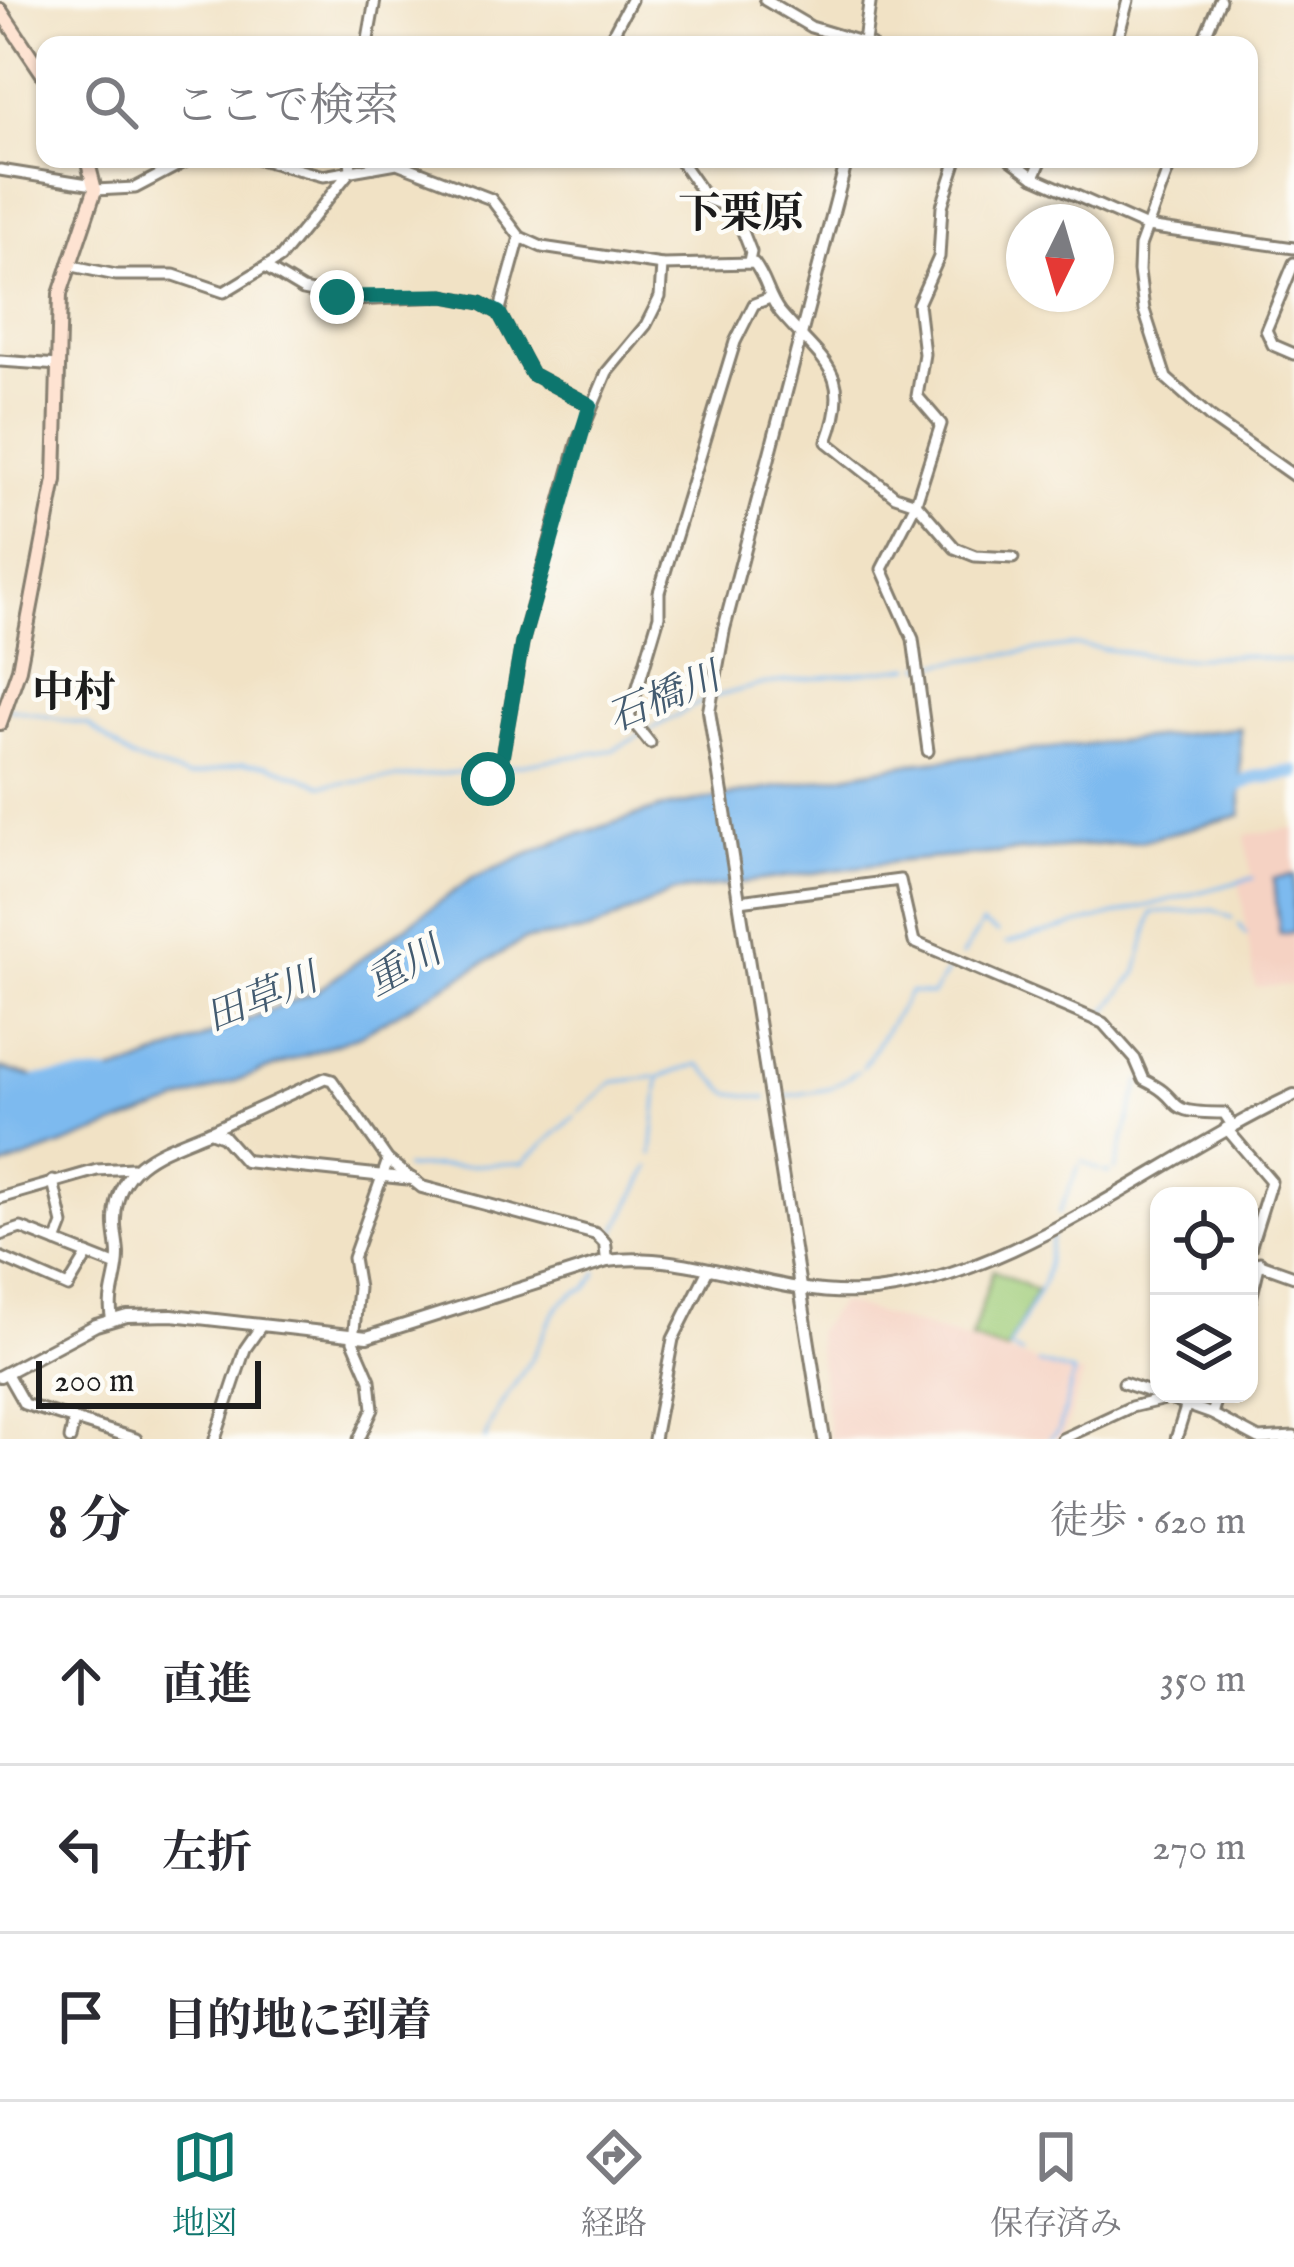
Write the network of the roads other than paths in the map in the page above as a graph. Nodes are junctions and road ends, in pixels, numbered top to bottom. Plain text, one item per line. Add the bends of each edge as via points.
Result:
1 (375, 0) edge
2 (631, 0) edge
3 (765, 0) edge
4 (870, 0) edge
5 (1128, 0) edge
6 (1220, 0) edge
7 (0, 10) edge
8 (369, 36) edge
9 (612, 36) edge
10 (843, 36) edge
11 (867, 36) edge
12 (1118, 36) edge
13 (1205, 36) edge
14 (36, 64) edge
15 (89, 168) edge
16 (173, 168) edge
17 (293, 168) edge
18 (343, 168) edge
19 (348, 168) edge
20 (410, 168) edge
21 (685, 168) edge
22 (846, 168) edge
23 (954, 168) edge
24 (1022, 168) edge
25 (1038, 168) edge
26 (1169, 168) edge
27 (0, 170) edge
28 (1034, 177) junction
29 (95, 188) junction
30 (1147, 227) junction
31 (520, 237) junction
32 (1294, 248) edge
33 (748, 261) junction
34 (1294, 263) edge
35 (68, 265) junction
36 (662, 265) junction
37 (268, 269) junction
38 (770, 298) junction
39 (499, 313) junction
40 (803, 335) junction
41 (1294, 354) edge
42 (0, 361) edge
43 (59, 365) junction
44 (590, 405) junction
45 (1294, 476) edge
46 (916, 503) junction
47 (1012, 558) dead end
48 (4, 713) edge
49 (648, 739) dead end
50 (928, 751) dead end
51 (489, 779) dead end
52 (740, 901) junction
53 (1294, 1095) edge
54 (1229, 1126) junction
55 (210, 1131) junction
56 (388, 1160) junction
57 (132, 1168) junction
58 (384, 1174) junction
59 (412, 1179) junction
60 (53, 1181) junction
61 (0, 1198) edge
62 (1258, 1234) edge
63 (0, 1235) edge
64 (56, 1242) junction
65 (88, 1254) junction
66 (0, 1257) edge
67 (607, 1261) junction
68 (1258, 1261) edge
69 (116, 1266) junction
70 (708, 1270) junction
71 (1294, 1276) edge
72 (801, 1289) junction
73 (112, 1319) junction
74 (261, 1326) junction
75 (355, 1338) junction
76 (4, 1375) edge
77 (1124, 1383) dead end
78 (1150, 1394) edge
79 (1155, 1403) edge
80 (1174, 1403) edge
81 (1215, 1403) edge
82 (1186, 1407) junction
83 (1212, 1414) junction
84 (74, 1420) junction
85 (1294, 1437) edge
86 (70, 1439) edge
87 (136, 1439) edge
88 (215, 1439) edge
89 (359, 1439) edge
90 (654, 1439) edge
91 (824, 1439) edge
92 (1062, 1439) edge
93 (1176, 1439) edge

1 - 8 street
2 - 9 street
3 - 10 street
4 - 11 street
5 - 12 street
6 - 13 street
7 - 14 main road
15 - 29 main road
16 - 29 street via 135,188
17 - 18 street via 323,176
19 - 37 street
20 - 31 street via 490,200
21 - 33 street via 707,199 734,209
22 - 40 street
23 - 46 street via 939,257 918,304 924,354 917,396 941,424
24 - 28 street
25 - 28 street
26 - 30 street
27 - 29 street
28 - 30 street
29 - 35 main road
30 - 32 street
30 - 45 street via 1139,289 1166,378
31 - 36 street
31 - 39 street
33 - 36 street
33 - 38 street via 769,282
34 - 41 street via 1266,330 1273,345
35 - 37 street via 174,275 220,293
35 - 43 main road
36 - 44 street via 660,297 646,325
37 - 39 street via 303,290 352,300 464,297
38 - 40 street
38 - 49 street via 754,304 735,342 659,592 629,717
39 - 44 street via 532,374
40 - 46 street via 839,388 826,442
40 - 52 street via 710,692
42 - 43 street
43 - 48 main road via 56,480
44 - 51 street
46 - 47 street via 955,548
46 - 50 street via 882,569 913,638
52 - 54 street via 900,880 914,942 1103,1023 1172,1106 1224,1113
52 - 72 street
53 - 54 street
54 - 62 street via 1271,1181
54 - 72 street via 976,1266 883,1290
55 - 56 street via 325,1078
55 - 57 street
55 - 58 street via 261,1165
56 - 58 street
56 - 59 street
57 - 60 street
57 - 69 street via 116,1201
58 - 59 street
58 - 75 street via 353,1258
59 - 67 street via 596,1234
60 - 61 street
60 - 64 street via 63,1224
63 - 64 street via 21,1228
64 - 65 street
65 - 66 street via 68,1287
65 - 69 street
67 - 70 street via 666,1259
67 - 75 street
68 - 71 street
69 - 73 street
70 - 72 street
70 - 90 street via 674,1339
72 - 91 street
73 - 74 street via 154,1313
73 - 76 street
74 - 75 street
74 - 88 street via 245,1349
75 - 89 street via 373,1409
76 - 84 street via 24,1404
77 - 78 street
79 - 92 street
80 - 82 street
81 - 83 street
82 - 83 street
82 - 93 street
83 - 85 street via 1258,1439
84 - 86 street
84 - 87 street

